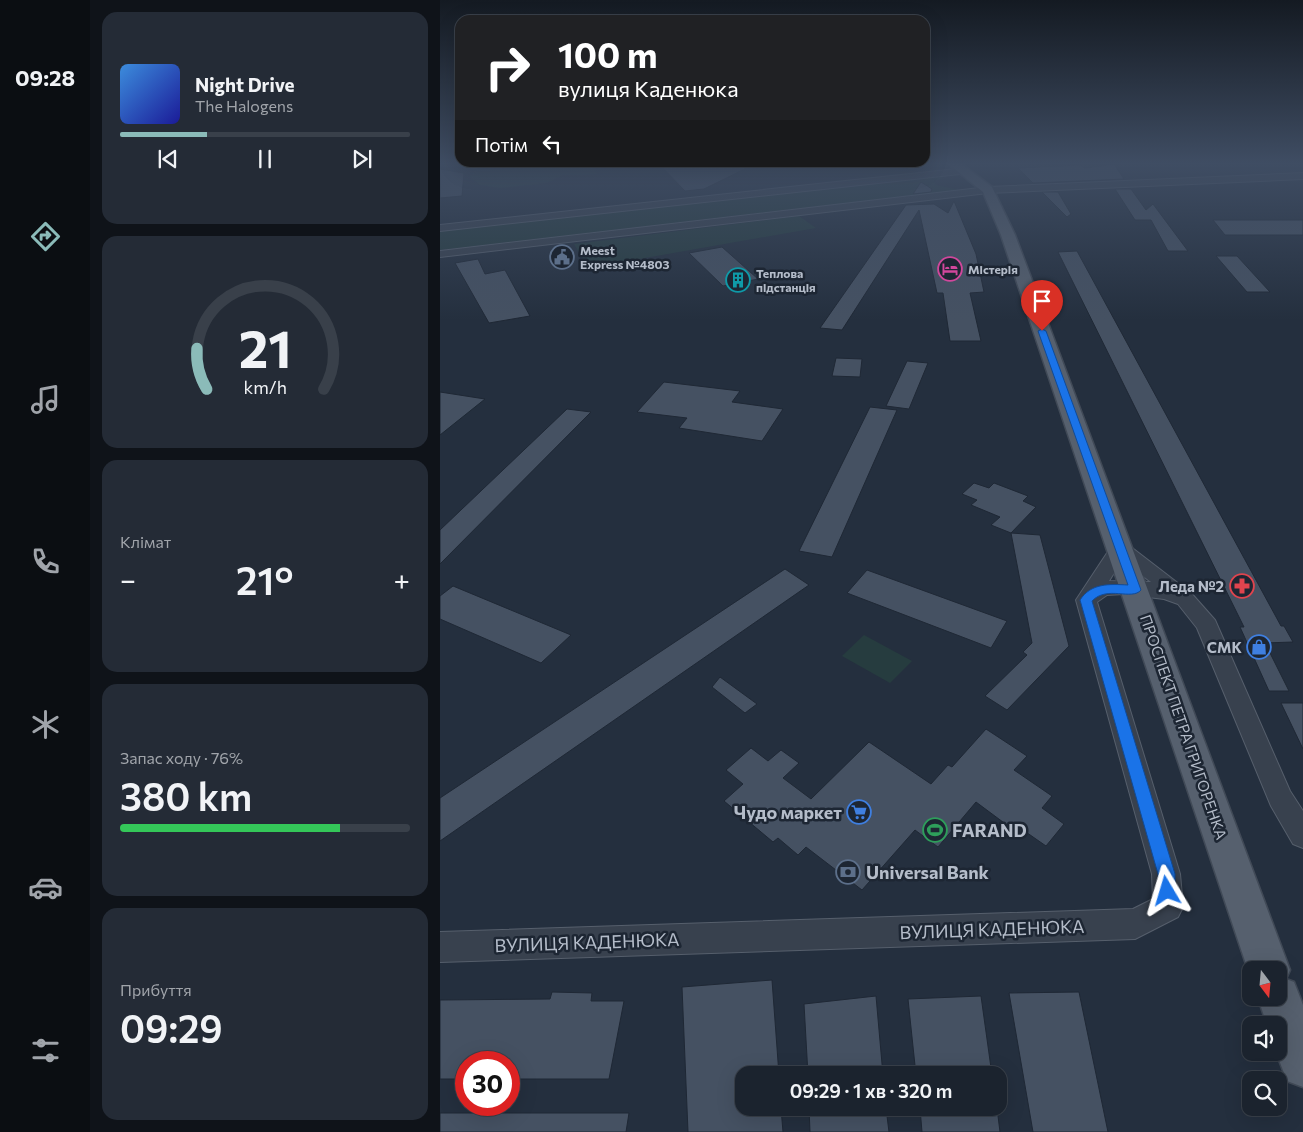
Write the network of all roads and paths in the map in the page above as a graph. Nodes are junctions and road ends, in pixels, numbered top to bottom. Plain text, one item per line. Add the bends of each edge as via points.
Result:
1 (550, 215) edge
2 (775, 215) edge
3 (998, 215) edge
4 (440, 228) edge
5 (440, 254) edge
6 (1120, 548) junction
7 (1135, 590) junction
8 (1185, 599) junction
9 (1086, 600) junction
10 (1303, 836) edge
11 (440, 947) edge
12 (1266, 961) edge
13 (1282, 1006) edge
14 (1303, 1065) edge

1 - 4 street
2 - 5 street
3 - 6 main road, ПРОСПЕКТ ПЕТРА ГРИГОРЕНКА
6 - 7 main road, ПРОСПЕКТ ПЕТРА ГРИГОРЕНКА
6 - 8 street
6 - 9 street
7 - 8 street via 1162,592
7 - 9 street via 1108,588 1093,592
7 - 12 main road, ПРОСПЕКТ ПЕТРА ГРИГОРЕНКА
8 - 10 street via 1207,625 1280,798
9 - 11 street, ВУЛИЦЯ КАДЕНЮКА via 1166,874 1168,907 1135,924
13 - 14 main road

